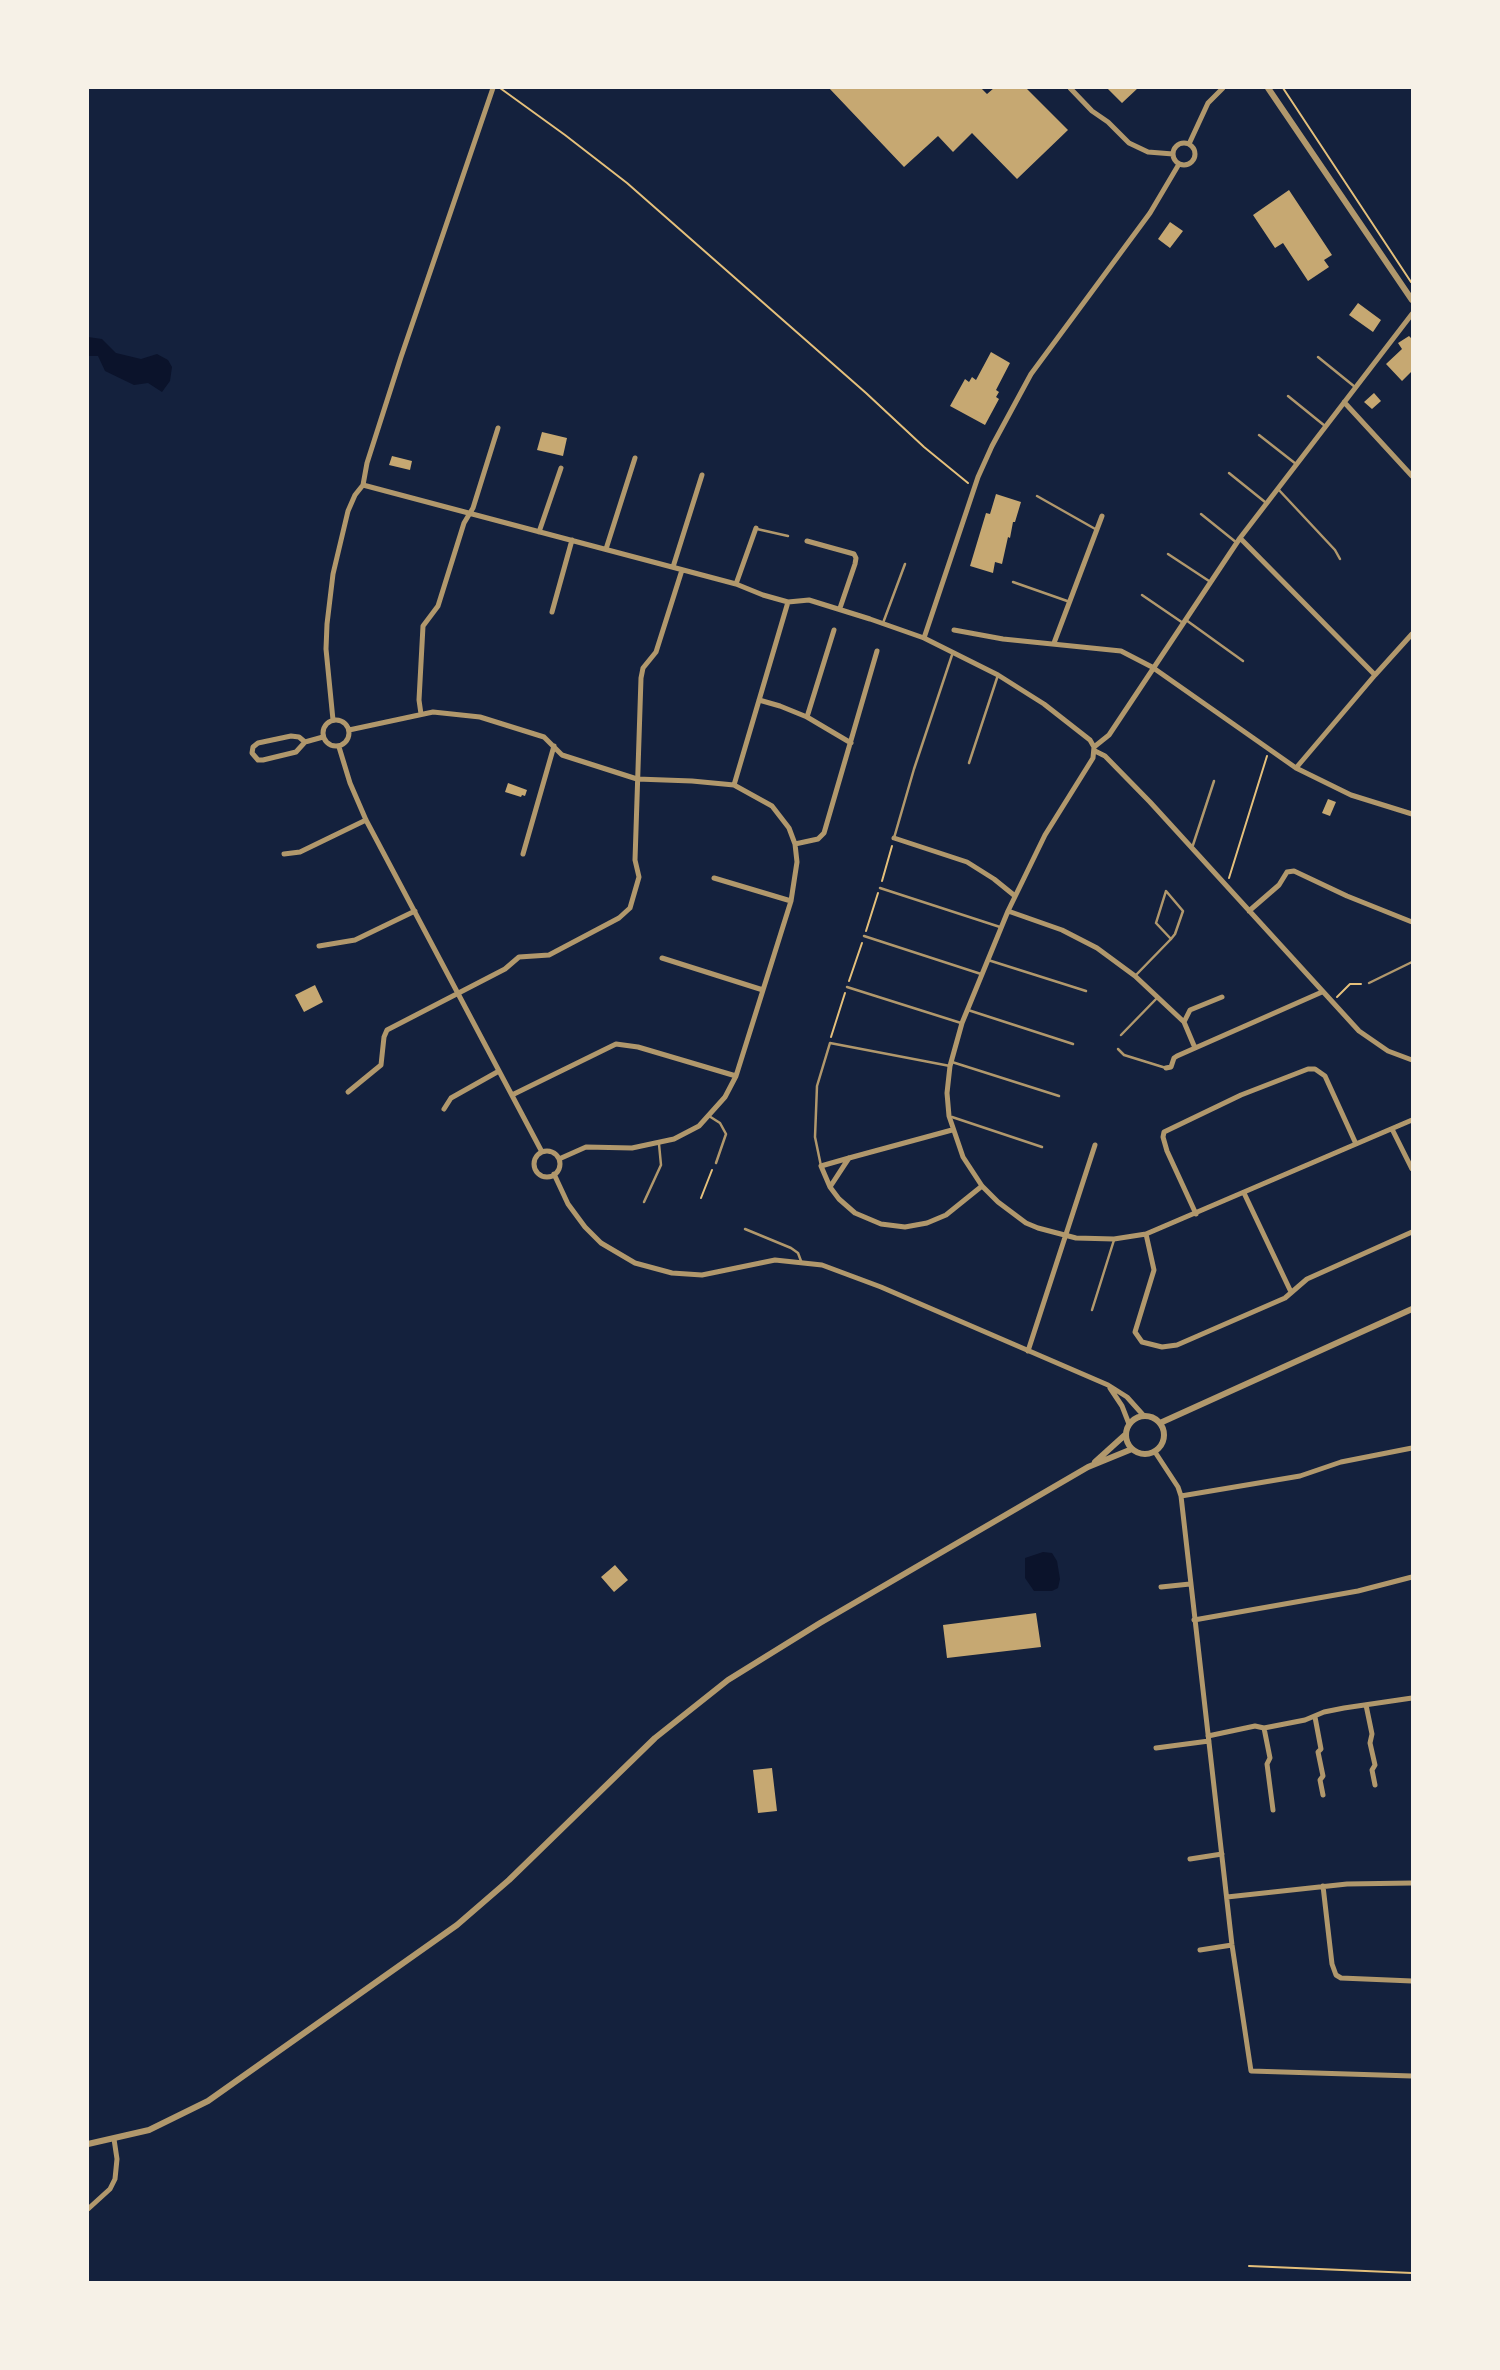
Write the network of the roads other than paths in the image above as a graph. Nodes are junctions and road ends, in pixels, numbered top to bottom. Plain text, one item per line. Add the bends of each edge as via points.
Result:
1 (493, 88) edge
2 (1070, 88) edge
3 (1223, 88) edge
4 (1268, 88) edge
5 (1189, 144) junction
6 (1173, 154) junction
7 (1179, 164) junction
8 (1412, 300) edge
9 (1412, 314) edge
10 (1318, 357) dead end
11 (1355, 387) junction
12 (1287, 396) dead end
13 (1344, 402) junction
14 (1325, 426) junction
15 (498, 428) dead end
16 (1259, 435) dead end
17 (635, 458) dead end
18 (1296, 464) junction
19 (561, 468) dead end
20 (1229, 473) dead end
21 (702, 475) dead end
22 (1412, 476) edge
23 (363, 485) junction
24 (1279, 489) junction
25 (1037, 496) dead end
26 (1268, 504) junction
27 (469, 514) junction
28 (1200, 514) dead end
29 (1102, 516) dead end
30 (756, 528) joint
31 (1097, 530) junction
32 (539, 532) junction
33 (788, 536) dead end
34 (572, 540) junction
35 (807, 541) dead end
36 (1239, 541) junction
37 (606, 549) junction
38 (1168, 554) dead end
39 (1340, 559) dead end
40 (905, 564) dead end
41 (673, 567) junction
42 (682, 570) junction
43 (1013, 582) dead end
44 (1210, 582) junction
45 (736, 584) junction
46 (1142, 596) dead end
47 (788, 602) junction
48 (1070, 602) junction
49 (840, 608) junction
50 (552, 612) dead end
51 (1185, 622) junction
52 (883, 623) junction
53 (834, 630) dead end
54 (954, 630) dead end
55 (1412, 634) edge
56 (924, 638) junction
57 (1054, 643) junction
58 (877, 651) dead end
59 (953, 651) junction
60 (1243, 661) dead end
61 (1152, 667) junction
62 (998, 675) junction
63 (1374, 675) junction
64 (759, 701) junction
65 (421, 714) junction
66 (807, 717) junction
67 (333, 720) junction
68 (349, 730) junction
69 (323, 737) junction
70 (305, 742) junction
71 (851, 743) junction
72 (554, 746) junction
73 (339, 747) junction
74 (1094, 747) junction
75 (969, 763) dead end
76 (1296, 768) junction
77 (637, 779) junction
78 (1214, 781) dead end
79 (734, 785) junction
80 (1412, 814) edge
81 (366, 820) junction
82 (894, 838) joint
83 (795, 844) junction
84 (1192, 849) junction
85 (284, 854) dead end
86 (523, 855) dead end
87 (714, 878) dead end
88 (880, 888) dead end
89 (1015, 896) junction
90 (791, 901) junction
91 (415, 911) junction
92 (1008, 911) junction
93 (1249, 911) junction
94 (1412, 922) edge
95 (1000, 927) junction
96 (864, 936) dead end
97 (1171, 939) junction
98 (319, 946) dead end
99 (662, 958) dead end
100 (988, 960) junction
101 (1412, 962) edge
102 (981, 974) junction
103 (1135, 976) junction
104 (1369, 983) road end
105 (847, 987) dead end
106 (763, 990) junction
107 (1086, 991) dead end
108 (1322, 992) junction
109 (458, 993) junction
110 (1158, 997) junction
111 (1222, 997) dead end
112 (968, 1010) junction
113 (1184, 1022) junction
114 (962, 1023) junction
115 (1121, 1035) dead end
116 (1073, 1044) dead end
117 (1195, 1048) junction
118 (1118, 1049) dead end
119 (1412, 1060) edge
120 (950, 1064) junction
121 (1166, 1068) joint
122 (499, 1071) junction
123 (736, 1076) junction
124 (348, 1092) dead end
125 (512, 1095) junction
126 (1059, 1096) dead end
127 (444, 1109) dead end
128 (709, 1116) junction
129 (949, 1116) junction
130 (1412, 1121) edge
131 (1392, 1129) junction
132 (952, 1130) junction
133 (659, 1144) junction
134 (1356, 1144) junction
135 (1095, 1145) dead end
136 (1042, 1147) dead end
137 (542, 1152) junction
138 (559, 1158) junction
139 (849, 1158) junction
140 (716, 1163) road end
141 (821, 1166) junction
142 (1412, 1169) edge
143 (554, 1174) junction
144 (830, 1186) junction
145 (982, 1186) junction
146 (1244, 1194) junction
147 (644, 1202) dead end
148 (1196, 1214) junction
149 (744, 1229) dead end
150 (1412, 1232) edge
151 (1146, 1234) junction
152 (1065, 1236) junction
153 (1114, 1239) junction
154 (801, 1261) junction
155 (1291, 1292) junction
156 (1412, 1309) edge
157 (1092, 1310) dead end
158 (1028, 1351) junction
159 (1108, 1385) junction
160 (1144, 1416) junction
161 (1160, 1423) junction
162 (1129, 1424) junction
163 (1126, 1434) junction
164 (1412, 1448) edge
165 (1132, 1449) junction
166 (1155, 1452) junction
167 (1088, 1467) junction
168 (1181, 1496) junction
169 (1412, 1577) edge
170 (1190, 1584) junction
171 (1161, 1587) dead end
172 (1194, 1620) junction
173 (1412, 1698) edge
174 (1366, 1705) junction
175 (1315, 1717) junction
176 (1264, 1728) junction
177 (1209, 1739) junction
178 (1156, 1748) dead end
179 (1375, 1785) dead end
180 (1324, 1795) dead end
181 (1273, 1810) dead end
182 (1222, 1854) junction
183 (1190, 1859) dead end
184 (1412, 1883) edge
185 (1322, 1886) junction
186 (1227, 1897) junction
187 (1233, 1945) junction
188 (1200, 1950) dead end
189 (1412, 1981) edge
190 (1412, 2076) edge
191 (114, 2139) junction
192 (88, 2144) edge
193 (88, 2209) edge

1 - 23 street
2 - 6 street via 1129,143 1147,152
3 - 5 street via 1208,103
4 - 8 street
5 - 6 street via 1177,145
5 - 7 street via 1195,153 1193,160
6 - 7 street
7 - 56 street via 1150,213 1031,374 992,446
9 - 11 street
10 - 11 lane
11 - 13 street
12 - 14 lane
13 - 14 street
13 - 22 street
14 - 18 street
15 - 27 street
16 - 18 lane
17 - 37 street
18 - 24 street
19 - 32 street
20 - 26 lane
21 - 41 street
23 - 27 street
23 - 67 street via 348,511 328,611 326,649
24 - 26 street
24 - 39 lane
25 - 31 lane
26 - 36 street
27 - 32 street
27 - 65 street via 438,606 423,626
28 - 36 lane
29 - 31 street
30 - 33 lane
30 - 45 street
31 - 48 street
32 - 34 street
34 - 37 street
34 - 50 street
35 - 49 street via 856,558
36 - 44 street
36 - 63 street
37 - 41 street
38 - 44 lane
40 - 52 lane
41 - 42 street
42 - 45 street
42 - 77 street via 656,652 643,668
43 - 48 lane
44 - 51 street
45 - 47 street
46 - 51 lane
47 - 49 street via 809,600
47 - 64 street
48 - 57 street
49 - 52 street
51 - 60 lane
51 - 61 street
52 - 56 street
53 - 66 street
54 - 57 street
55 - 63 street
56 - 59 street
57 - 61 street via 1121,651
58 - 71 street
59 - 62 street
59 - 82 lane
61 - 74 street via 1109,735
61 - 76 street
62 - 74 street via 1044,704
62 - 75 lane
63 - 76 street
64 - 66 street
64 - 79 street
65 - 68 street
65 - 72 street via 480,717 544,737
66 - 71 street
67 - 68 street via 343,722
67 - 69 street
68 - 73 street via 348,740
69 - 70 street
69 - 73 street via 329,745
70 - 70 street via 291,736 258,743 252,753 263,760 296,752
71 - 83 street via 824,833
72 - 77 street via 562,755
72 - 86 street
73 - 81 street
74 - 84 street
74 - 89 street via 1093,758 1045,835
76 - 80 street via 1351,795
77 - 79 street
77 - 109 street via 635,860 639,877 630,908 550,955 519,957
78 - 84 lane
79 - 83 street via 779,813
81 - 85 street via 300,852
81 - 91 street
82 - 89 street via 967,862
83 - 90 street
84 - 93 street
87 - 90 street
88 - 95 lane
89 - 92 street
90 - 106 street
91 - 98 street via 363,937
91 - 109 street
92 - 95 street
92 - 103 street via 1084,940
93 - 94 street via 1287,872 1294,872
93 - 108 street
95 - 100 street
96 - 102 lane
97 - 97 lane via 1183,911 1166,891 1156,923
97 - 103 lane
99 - 106 street
100 - 102 street
100 - 107 lane
101 - 104 lane
102 - 112 street
103 - 110 street
105 - 114 lane
106 - 123 street
108 - 117 street
108 - 119 street via 1371,1041
109 - 122 street
109 - 124 street via 387,1030 381,1065
110 - 113 street
110 - 115 lane
111 - 113 street via 1189,1010
112 - 114 street
112 - 116 lane
113 - 117 street
114 - 120 street
117 - 121 street via 1174,1058
118 - 121 lane
120 - 126 lane
120 - 129 street
120 - 141 lane via 830,1043 817,1086 815,1137
122 - 125 street
122 - 127 street via 451,1098
123 - 125 street via 616,1044
123 - 128 street
125 - 137 street
128 - 133 street via 687,1134
128 - 140 lane via 726,1134
129 - 132 street
129 - 136 lane
130 - 131 street
131 - 134 street
131 - 142 street
132 - 139 street
132 - 145 street
133 - 138 street via 586,1147
133 - 147 lane via 661,1165
134 - 146 street
134 - 148 street via 1325,1076 1315,1069 1241,1095 1164,1132 1167,1151
135 - 152 street
137 - 138 street
137 - 143 street via 534,1159 535,1170 544,1176
138 - 143 street
139 - 141 street
139 - 144 street
141 - 144 street
143 - 154 street via 568,1203 592,1234 624,1258 650,1268 702,1275 773,1260
144 - 145 street via 855,1213 881,1224 905,1227 946,1215
145 - 152 street via 1026,1223
146 - 148 street
146 - 155 street
148 - 151 street
149 - 154 lane via 791,1248
150 - 155 street via 1307,1279
151 - 153 street
151 - 155 street via 1154,1270 1135,1332 1148,1345 1177,1345
152 - 153 street
152 - 158 street
153 - 157 lane
154 - 158 street via 851,1274
156 - 161 street
158 - 159 street
159 - 160 street
159 - 162 street
160 - 161 street
160 - 162 street
161 - 166 street via 1164,1439
162 - 163 street
163 - 165 street
163 - 167 street
164 - 168 street via 1341,1462 1300,1476
165 - 166 street via 1143,1454
165 - 167 street
166 - 168 street
167 - 191 street via 728,1680 655,1738 496,1893 457,1925 208,2101 149,2130
168 - 170 street
169 - 172 street
170 - 171 street
170 - 172 street
172 - 177 street
173 - 174 street
174 - 175 street
174 - 179 street
175 - 176 street
175 - 180 street
176 - 177 street via 1255,1726
176 - 181 street
177 - 178 street
177 - 182 street
182 - 183 street
182 - 186 street
184 - 185 street
185 - 186 street
185 - 189 street via 1336,1975
186 - 187 street
187 - 188 street
187 - 190 street via 1251,2071
191 - 192 street
191 - 193 street via 115,2179

